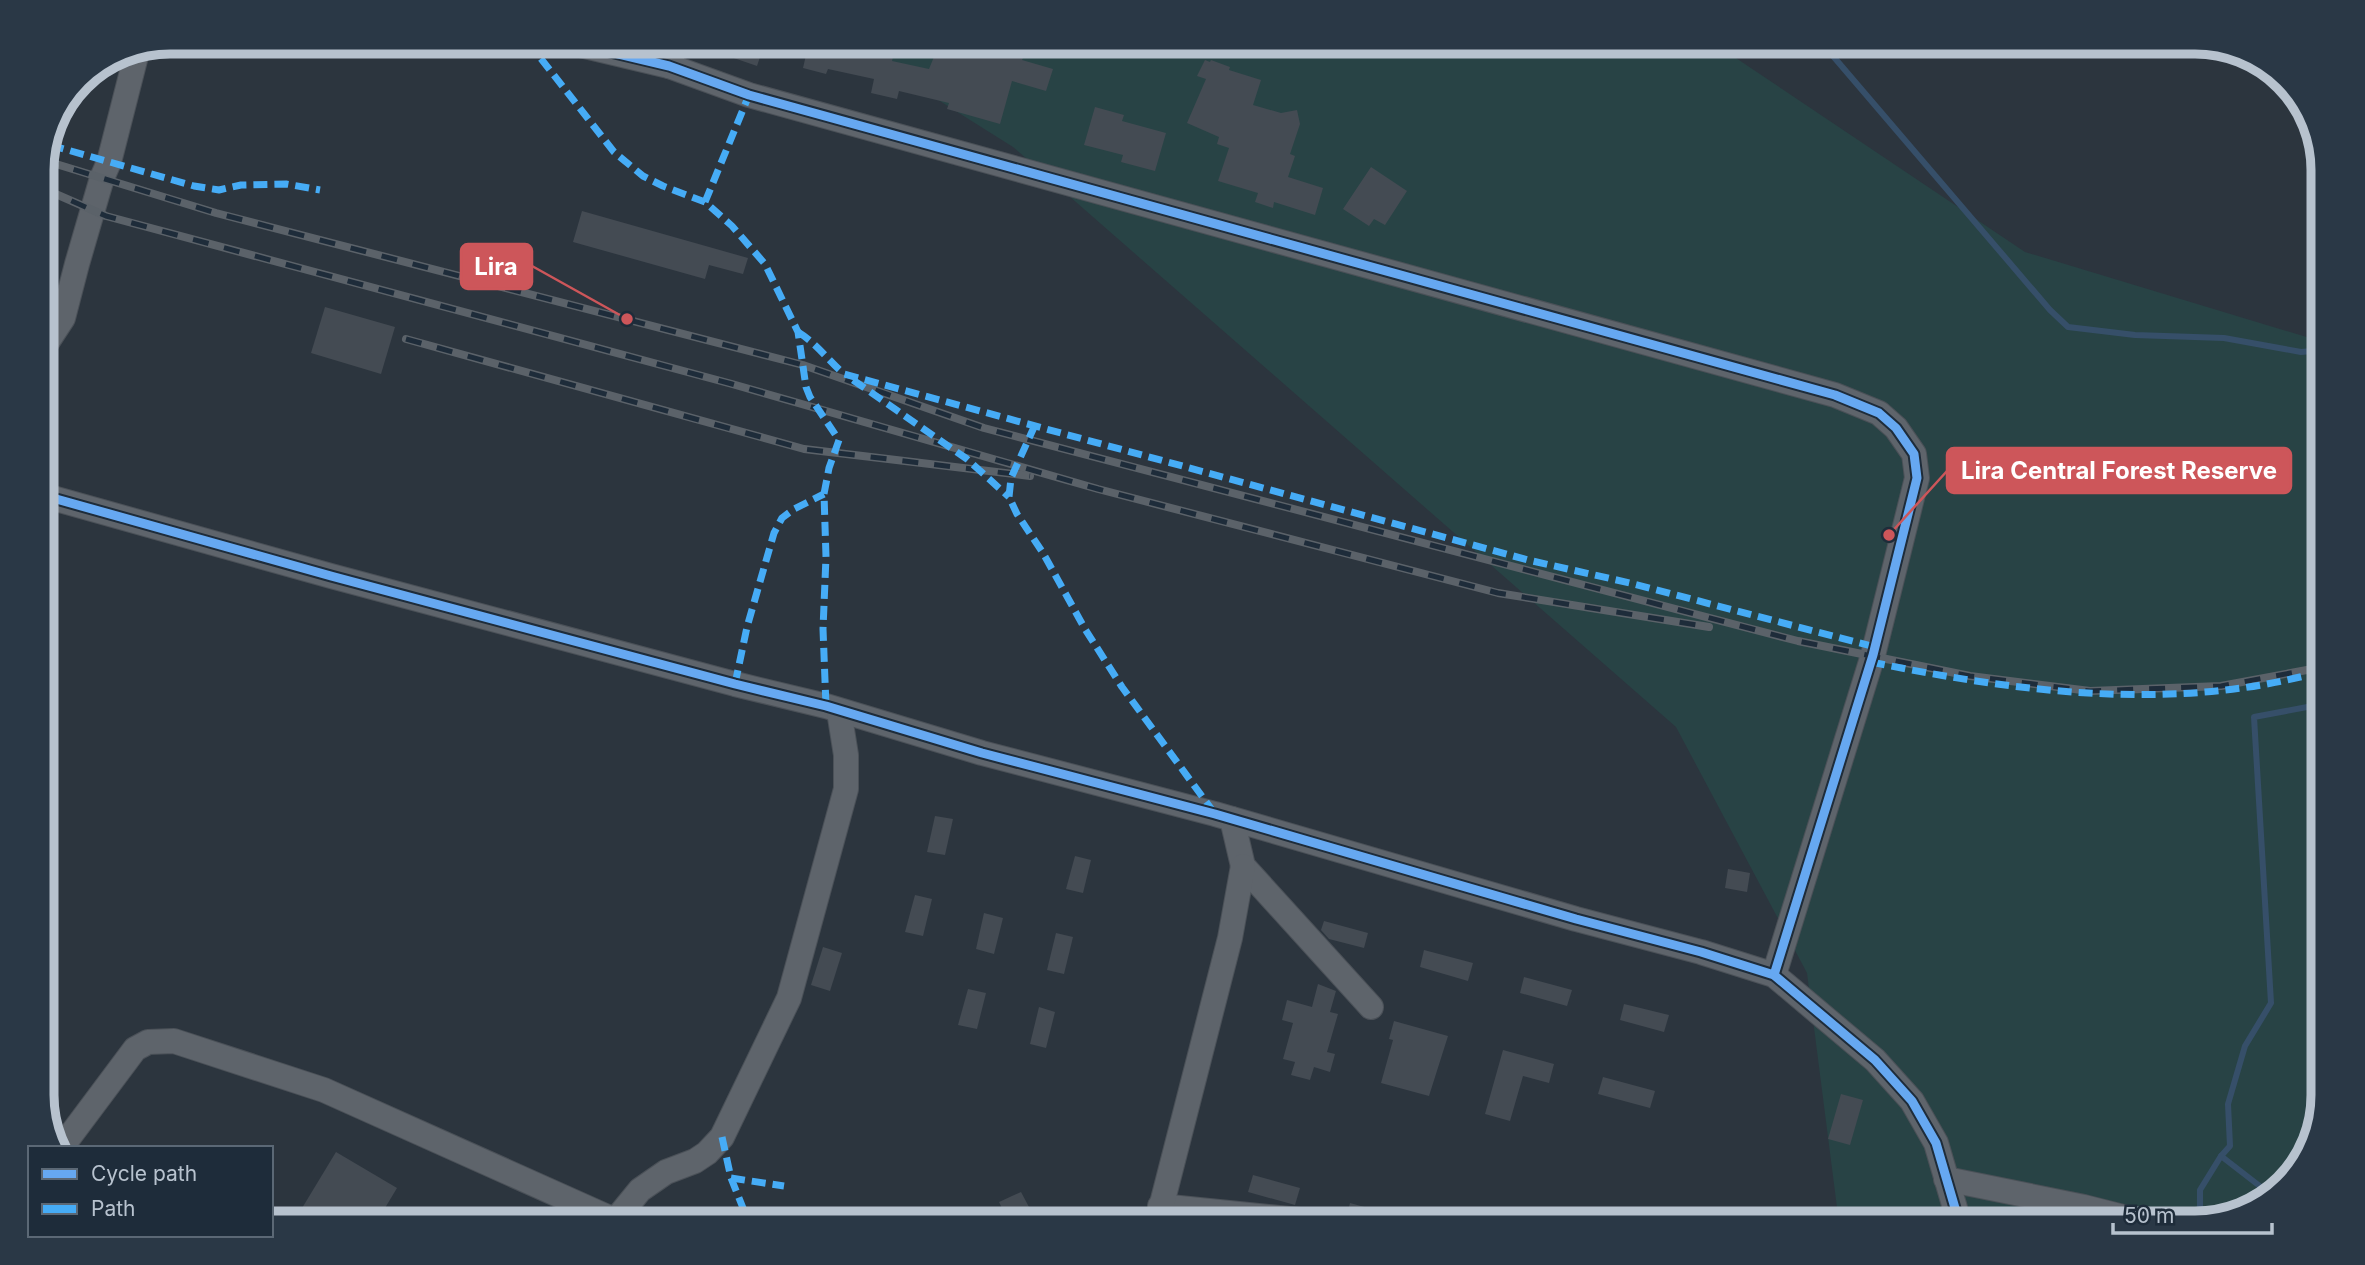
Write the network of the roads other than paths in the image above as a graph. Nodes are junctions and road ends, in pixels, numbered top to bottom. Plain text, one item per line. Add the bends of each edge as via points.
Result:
1 (618, 54) edge
2 (673, 54) edge
3 (135, 60) edge
4 (669, 66) junction
5 (54, 332) edge
6 (54, 498) edge
7 (839, 711) junction
8 (1232, 818) junction
9 (1243, 866) junction
10 (1774, 975) junction
11 (1371, 1007) dead end
12 (65, 1143) edge
13 (1946, 1179) junction
14 (593, 1211) edge
15 (625, 1211) edge
16 (1160, 1211) edge
17 (1955, 1211) edge
18 (2100, 1211) edge

1 - 4 street
2 - 4 street
3 - 5 street via 63,318
4 - 10 street via 748,95 1835,395 1879,413 1914,454 1917,478 1873,655
6 - 7 street
7 - 8 street
7 - 15 street via 846,789 789,998 722,1138 695,1161 640,1190
8 - 9 street
8 - 10 street
9 - 11 street
9 - 16 street via 1230,938
10 - 13 street via 1875,1060 1912,1101 1936,1143
12 - 14 street via 135,1049 148,1042 174,1041 324,1090
13 - 17 street
13 - 18 street

